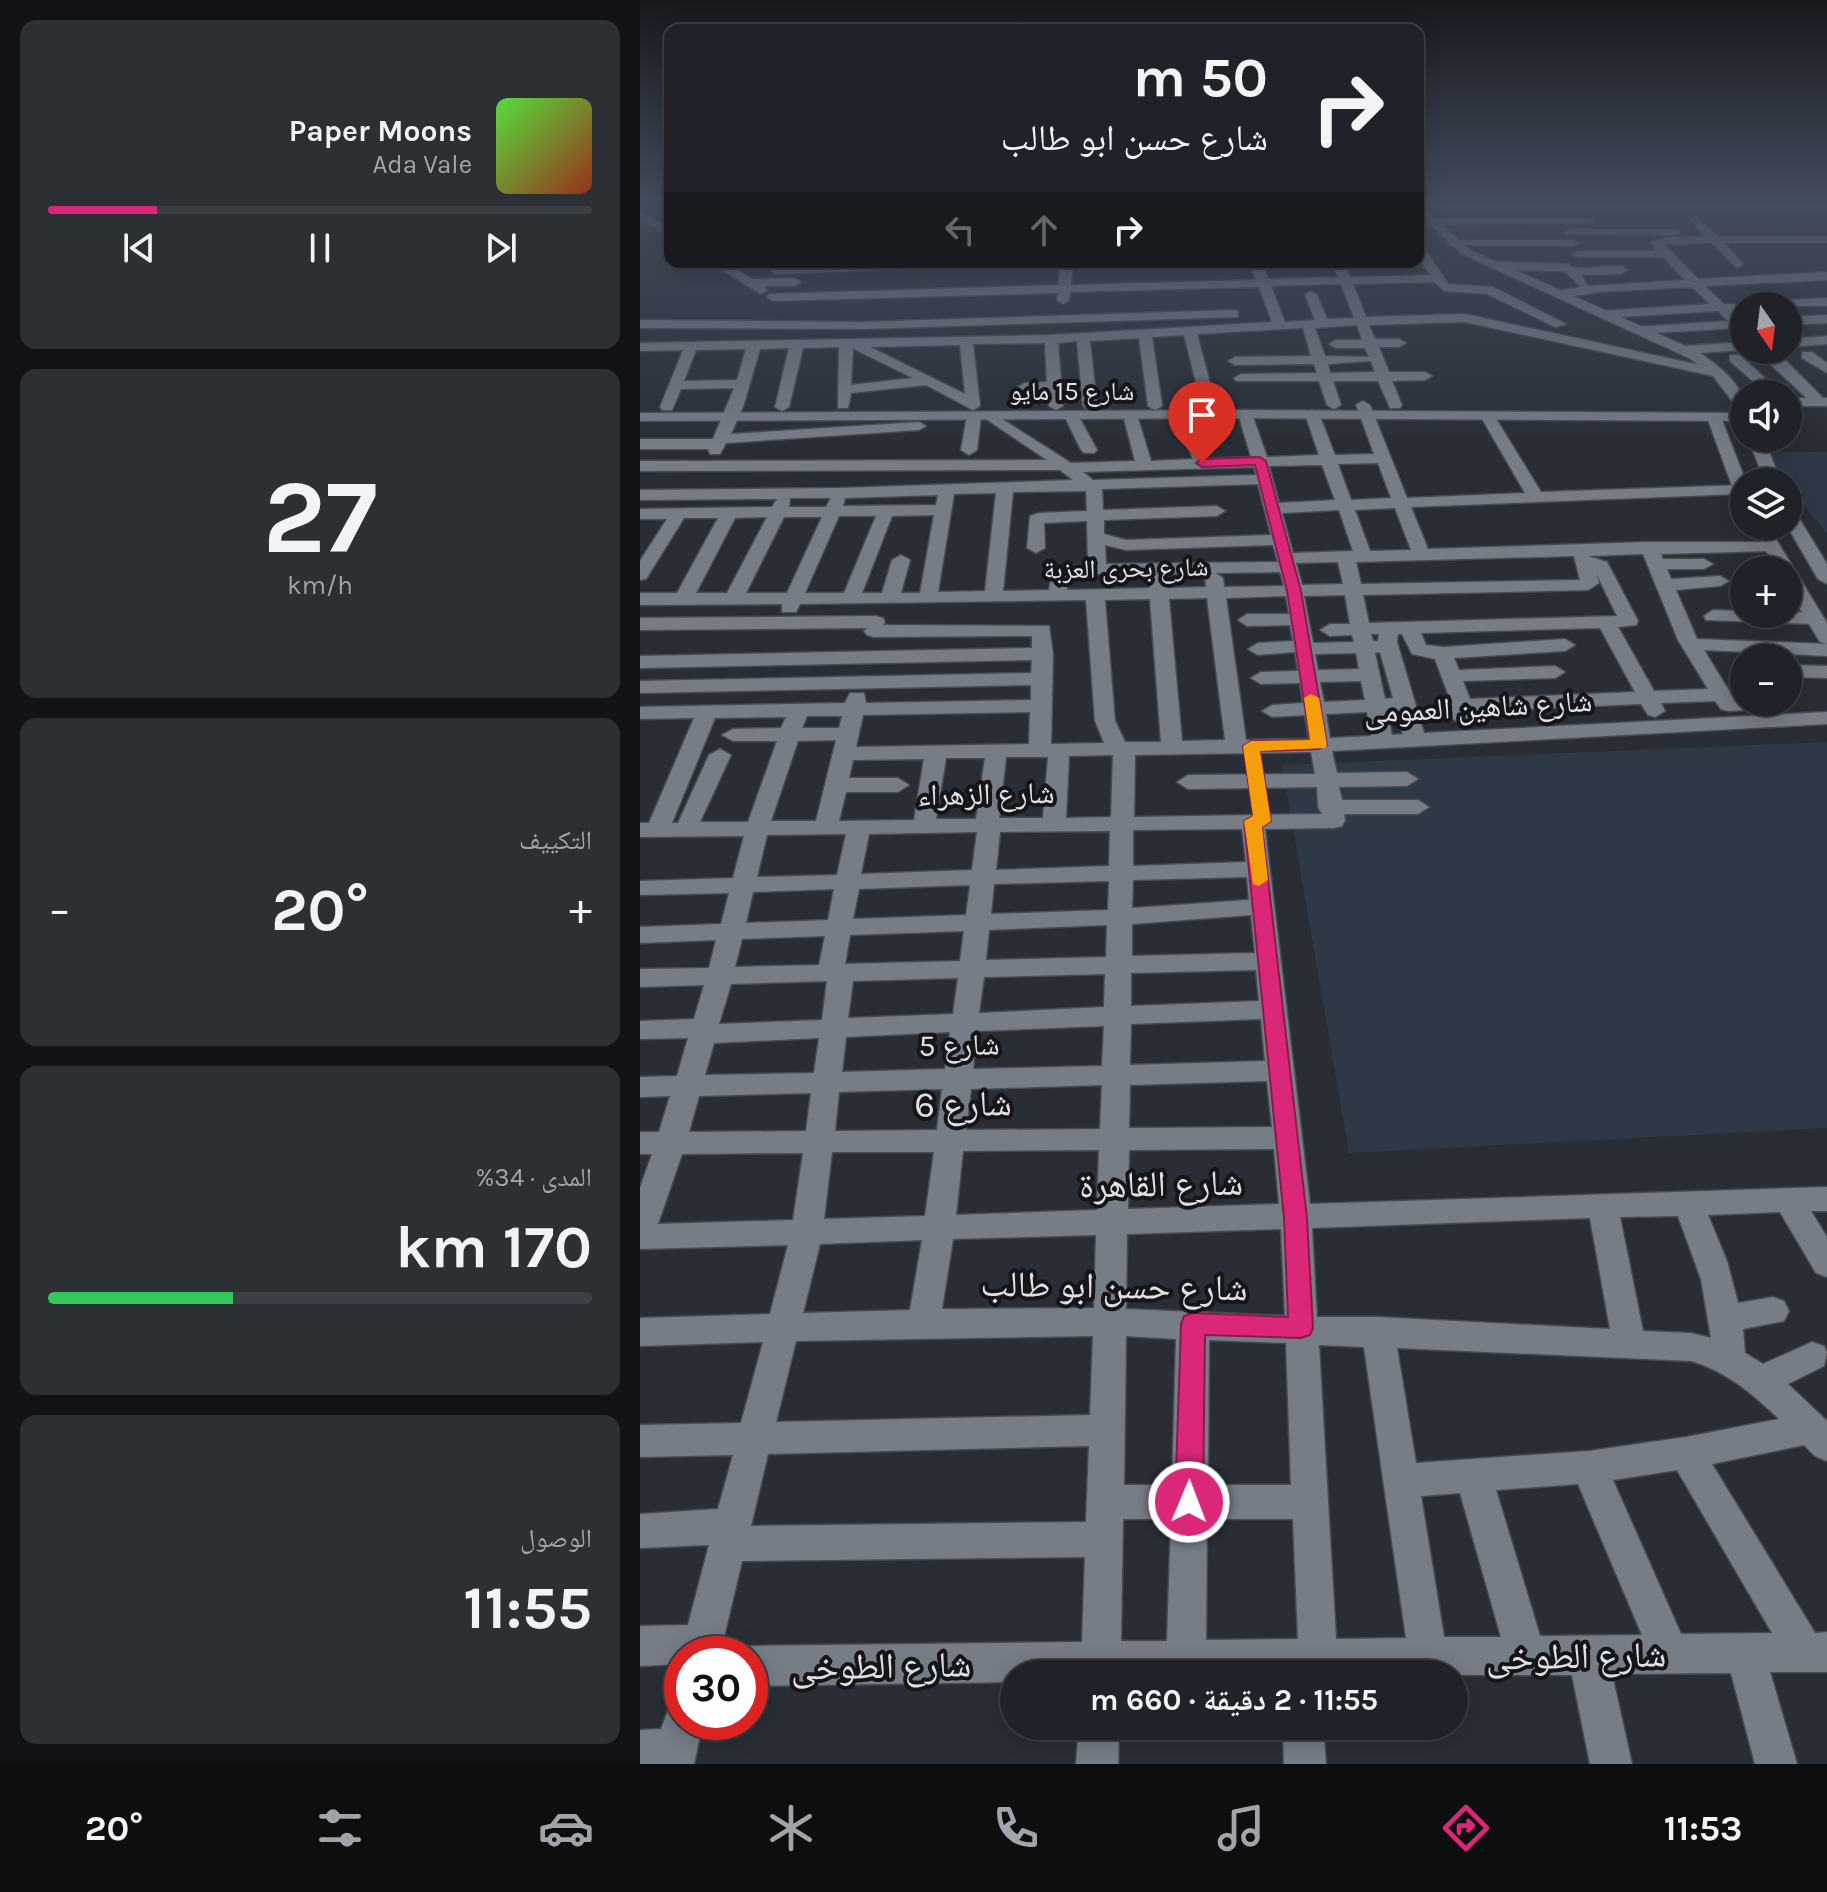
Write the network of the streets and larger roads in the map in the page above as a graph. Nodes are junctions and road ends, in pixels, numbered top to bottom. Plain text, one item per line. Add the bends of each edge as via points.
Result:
1 (747, 281) edge
2 (803, 281) edge
3 (971, 281) edge
4 (1065, 281) edge
5 (1254, 281) edge
6 (1263, 281) edge
7 (1344, 281) edge
8 (1420, 281) edge
9 (1441, 281) edge
10 (1533, 281) edge
11 (1584, 281) edge
12 (1721, 281) edge
13 (750, 283) junction
14 (1694, 283) junction
15 (1176, 284) junction
16 (1443, 285) junction
17 (1064, 287) junction
18 (1587, 289) junction
19 (1826, 289) edge
20 (970, 290) junction
21 (1350, 294) junction
22 (1311, 295) junction
23 (1563, 295) junction
24 (1708, 295) junction
25 (1802, 295) edge
26 (1268, 296) junction
27 (773, 297) junction
28 (1178, 299) junction
29 (1624, 300) dead end
30 (1063, 303) junction
31 (1518, 304) junction
32 (952, 306) dead end
33 (967, 306) junction
34 (1402, 306) dead end
35 (1730, 307) edge
36 (1722, 308) junction
37 (1274, 312) junction
38 (1604, 314) junction
39 (1730, 315) edge
40 (1464, 316) junction
41 (1409, 319) junction
42 (1827, 319) edge
43 (1802, 320) edge
44 (1361, 321) junction
45 (747, 322) junction
46 (964, 322) junction
47 (640, 324) edge
48 (1316, 324) junction
49 (1560, 324) dead end
50 (825, 326) junction
51 (1280, 326) junction
52 (1730, 326) edge
53 (794, 327) junction
54 (1225, 330) junction
55 (1640, 330) junction
56 (1190, 332) junction
57 (1145, 335) junction
58 (1083, 337) junction
59 (1051, 339) junction
60 (1827, 340) edge
61 (1802, 342) edge
62 (1399, 343) dead end
63 (793, 344) junction
64 (851, 344) junction
65 (1370, 344) junction
66 (749, 345) junction
67 (964, 345) junction
68 (1307, 345) junction
69 (691, 346) junction
70 (641, 348) edge
71 (1684, 350) junction
72 (1730, 352) edge
73 (1320, 360) junction
74 (1385, 360) junction
75 (1235, 361) junction
76 (1750, 364) edge
77 (1778, 364) edge
78 (898, 365) junction
79 (716, 366) junction
80 (1718, 373) junction
81 (1425, 376) dead end
82 (1384, 377) junction
83 (1241, 378) junction
84 (678, 380) junction
85 (1763, 380) edge
86 (929, 381) junction
87 (844, 382) junction
88 (1326, 382) junction
89 (743, 384) junction
90 (896, 385) junction
91 (1054, 386) junction
92 (1025, 387) dead end
93 (1359, 388) dead end
94 (1730, 389) edge
95 (1802, 404) edge
96 (1334, 405) junction
97 (1395, 405) junction
98 (898, 406) junction
99 (1056, 406) junction
100 (1090, 406) junction
101 (1155, 406) junction
102 (1209, 406) junction
103 (667, 407) junction
104 (1730, 407) edge
105 (1824, 407) edge
106 (973, 408) junction
107 (1247, 410) junction
108 (1365, 410) junction
109 (1730, 411) edge
110 (734, 412) junction
111 (780, 412) junction
112 (839, 412) junction
113 (1802, 412) edge
114 (1312, 414) junction
115 (1071, 415) junction
116 (1130, 415) junction
117 (1181, 415) junction
118 (991, 416) junction
119 (642, 417) edge
120 (1488, 417) junction
121 (1714, 417) junction
122 (830, 433) junction
123 (773, 437) junction
124 (720, 441) junction
125 (640, 444) edge
126 (969, 450) dead end
127 (1089, 450) dead end
128 (903, 458) junction
129 (1383, 458) junction
130 (1328, 459) junction
131 (803, 463) junction
132 (1202, 463) junction
133 (709, 464) junction
134 (758, 464) junction
135 (825, 464) junction
136 (689, 465) junction
137 (1144, 465) junction
138 (645, 466) edge
139 (995, 466) junction
140 (1066, 466) junction
141 (850, 467) junction
142 (1733, 468) edge
143 (1263, 470) junction
144 (1160, 483) junction
145 (640, 484) edge
146 (1092, 486) junction
147 (997, 488) junction
148 (947, 490) junction
149 (789, 493) junction
150 (840, 493) junction
151 (1730, 493) edge
152 (672, 494) junction
153 (736, 494) junction
154 (640, 495) edge
155 (1537, 499) junction
156 (1402, 504) junction
157 (1345, 506) junction
158 (1272, 508) junction
159 (943, 510) junction
160 (832, 511) junction
161 (877, 511) junction
162 (1217, 511) dead end
163 (778, 512) junction
164 (729, 513) junction
165 (1166, 513) junction
166 (640, 514) edge
167 (678, 514) junction
168 (1096, 516) junction
169 (1096, 537) junction
170 (1802, 537) edge
171 (1768, 540) edge
172 (1771, 546) junction
173 (1036, 548) dead end
174 (1548, 550) junction
175 (1496, 551) junction
176 (1421, 553) junction
177 (1442, 553) junction
178 (1394, 554) junction
179 (1284, 555) junction
180 (1355, 556) junction
181 (1581, 556) junction
182 (1653, 556) junction
183 (1777, 556) edge
184 (901, 560) dead end
185 (1704, 564) dead end
186 (1157, 568) junction
187 (1213, 568) junction
188 (1097, 569) junction
189 (640, 575) edge
190 (1827, 579) edge
191 (1561, 585) junction
192 (1664, 585) junction
193 (1509, 587) junction
194 (1730, 588) edge
195 (1403, 589) junction
196 (1452, 589) junction
197 (1352, 590) junction
198 (1294, 591) junction
199 (1215, 592) junction
200 (1158, 594) junction
201 (1095, 595) junction
202 (1058, 596) junction
203 (794, 597) junction
204 (993, 597) junction
205 (679, 598) junction
206 (734, 598) junction
207 (851, 598) junction
208 (886, 598) junction
209 (928, 598) junction
210 (640, 599) edge
211 (1802, 606) edge
212 (1713, 616) dead end
213 (1298, 619) junction
214 (1247, 620) dead end
215 (818, 622) junction
216 (741, 623) junction
217 (783, 623) junction
218 (1580, 623) junction
219 (640, 624) edge
220 (661, 624) junction
221 (693, 624) junction
222 (1522, 624) junction
223 (875, 626) junction
224 (1466, 626) junction
225 (1796, 628) edge
226 (1821, 629) edge
227 (931, 630) junction
228 (1330, 630) dead end
229 (1621, 630) junction
230 (1400, 632) junction
231 (1361, 638) junction
232 (1690, 644) junction
233 (813, 645) dead end
234 (1565, 645) dead end
235 (1541, 647) junction
236 (1303, 648) junction
237 (1258, 649) dead end
238 (1827, 650) edge
239 (1441, 653) junction
240 (1043, 654) junction
241 (927, 656) junction
242 (867, 658) junction
243 (726, 660) junction
244 (640, 662) edge
245 (673, 662) junction
246 (1802, 671) edge
247 (1555, 672) junction
248 (1827, 672) edge
249 (1369, 675) junction
250 (1450, 676) junction
251 (1308, 677) junction
252 (1261, 678) dead end
253 (1042, 679) junction
254 (922, 682) junction
255 (861, 684) junction
256 (650, 687) edge
257 (1569, 699) junction
258 (1648, 699) junction
259 (1404, 704) junction
260 (1376, 705) junction
261 (1462, 705) junction
262 (1042, 706) junction
263 (1313, 708) junction
264 (1730, 708) junction
265 (798, 711) junction
266 (854, 711) junction
267 (1272, 711) dead end
268 (707, 712) junction
269 (1802, 712) edge
270 (640, 713) edge
271 (1823, 713) edge
272 (1664, 728) junction
273 (912, 731) junction
274 (1584, 732) junction
275 (790, 734) junction
276 (733, 735) dead end
277 (979, 735) junction
278 (1475, 737) junction
279 (1415, 740) junction
280 (1383, 741) junction
281 (846, 744) junction
282 (1319, 745) junction
283 (1244, 746) junction
284 (1179, 748) junction
285 (1119, 749) junction
286 (1050, 751) junction
287 (936, 753) junction
288 (720, 755) dead end
289 (1407, 779) dead end
290 (1325, 780) junction
291 (1256, 781) junction
292 (1188, 782) junction
293 (836, 785) junction
294 (898, 785) dead end
295 (1418, 807) dead end
296 (1332, 814) junction
297 (1190, 821) junction
298 (1257, 821) junction
299 (1122, 822) junction
300 (1054, 823) junction
301 (988, 824) junction
302 (924, 825) junction
303 (859, 826) junction
304 (826, 827) junction
305 (757, 828) junction
306 (686, 829) junction
307 (649, 830) edge
308 (1258, 869) junction
309 (1121, 875) junction
310 (983, 879) junction
311 (848, 882) junction
312 (743, 885) junction
313 (640, 888) edge
314 (1262, 907) junction
315 (1120, 917) junction
316 (977, 922) junction
317 (839, 927) junction
318 (732, 931) junction
319 (640, 935) edge
320 (1268, 961) junction
321 (1119, 965) junction
322 (971, 969) junction
323 (836, 973) junction
324 (720, 976) junction
325 (640, 978) edge
326 (1273, 1009) junction
327 (1118, 1016) junction
328 (965, 1023) junction
329 (833, 1028) junction
330 (640, 1030) edge
331 (704, 1031) junction
332 (1280, 1071) junction
333 (1117, 1075) junction
334 (958, 1079) junction
335 (826, 1082) junction
336 (688, 1085) junction
337 (640, 1087) edge
338 (1287, 1138) junction
339 (1115, 1139) junction
340 (950, 1141) junction
341 (671, 1142) junction
342 (819, 1142) junction
343 (640, 1143) edge
344 (1827, 1199) edge
345 (1789, 1201) junction
346 (1688, 1205) junction
347 (1603, 1208) junction
348 (1296, 1218) junction
349 (1113, 1222) junction
350 (939, 1228) junction
351 (640, 1231) edge
352 (807, 1232) junction
353 (640, 1237) edge
354 (1827, 1264) edge
355 (1773, 1311) dead end
356 (1727, 1318) junction
357 (1110, 1322) junction
358 (924, 1323) junction
359 (1193, 1324) junction
360 (782, 1328) junction
361 (1301, 1328) junction
362 (1378, 1331) junction
363 (640, 1332) edge
364 (1629, 1343) junction
365 (1812, 1356) dead end
366 (1729, 1358) junction
367 (1761, 1381) junction
368 (1107, 1430) junction
369 (1819, 1436) edge
370 (755, 1437) junction
371 (640, 1441) edge
372 (1686, 1453) junction
373 (1589, 1467) junction
374 (1474, 1478) junction
375 (1400, 1481) junction
376 (1106, 1502) junction
377 (1189, 1502) junction
378 (1310, 1502) junction
379 (640, 1531) edge
380 (730, 1535) junction
381 (1105, 1539) junction
382 (705, 1636) edge
383 (640, 1646) edge
384 (664, 1647) edge
385 (1816, 1652) edge
386 (1745, 1653) junction
387 (1670, 1654) junction
388 (1588, 1655) junction
389 (1526, 1656) junction
390 (1428, 1657) junction
391 (1101, 1660) edge
392 (1186, 1660) edge
393 (1306, 1660) edge
394 (1376, 1660) edge
395 (768, 1666) edge
396 (1000, 1667) edge
397 (1098, 1740) edge
398 (1304, 1740) edge
399 (1097, 1764) edge
400 (1305, 1764) edge
401 (1611, 1764) edge
402 (1776, 1764) edge

1 - 13 street
2 - 13 street
3 - 20 street
4 - 17 street
5 - 15 street
6 - 26 street
7 - 21 street
8 - 16 street
9 - 16 street
10 - 23 street
11 - 18 street
12 - 14 street
13 - 27 street
14 - 18 street
14 - 24 street
15 - 17 street
15 - 28 street
16 - 21 street
16 - 31 street via 1486,289
16 - 40 street
17 - 20 street
17 - 30 street
18 - 23 street
19 - 24 street
19 - 25 street
20 - 27 street
20 - 33 street
21 - 22 street
21 - 44 street
22 - 26 street
22 - 48 street
23 - 31 street
23 - 38 street
24 - 29 street
24 - 36 street
26 - 28 street
26 - 37 street
27 - 50 street
28 - 30 street
30 - 33 street
31 - 40 street
31 - 49 street
32 - 33 street
33 - 46 street
34 - 41 street
35 - 36 street
36 - 38 street
36 - 39 street
37 - 46 street
37 - 51 street
38 - 55 street
40 - 41 street
40 - 80 street
41 - 44 street
42 - 43 street
44 - 48 street
44 - 65 street
45 - 47 street
45 - 53 street
45 - 66 street
46 - 50 street
46 - 67 street
48 - 51 street
48 - 68 street
50 - 53 street
50 - 64 street
51 - 54 street
52 - 55 street
53 - 63 street
54 - 56 street
54 - 75 street
55 - 71 street
56 - 57 street
56 - 102 street
57 - 58 street
57 - 101 street
58 - 59 street
58 - 100 street
59 - 67 street
59 - 91 street
60 - 61 street
62 - 65 street
63 - 64 street
63 - 66 street
63 - 111 street
64 - 67 street
64 - 78 street
64 - 87 street
65 - 68 street
65 - 74 street
66 - 79 street
66 - 89 street
67 - 78 street
67 - 106 street
68 - 73 street
69 - 70 street
69 - 79 street
69 - 84 street
71 - 72 street
71 - 80 street
73 - 74 street
73 - 75 street
73 - 88 street
74 - 82 street
75 - 83 street
76 - 85 street
77 - 105 street
78 - 86 street
78 - 87 street
79 - 84 street
79 - 89 street
80 - 94 street
81 - 82 street
82 - 88 street
82 - 97 street
83 - 88 street
83 - 107 street
84 - 103 street
86 - 90 street
86 - 106 street
87 - 90 street
87 - 112 street
88 - 93 street
88 - 96 street
89 - 110 street
90 - 98 street
91 - 92 street
91 - 99 street
95 - 105 street
96 - 107 street, شارع 15 مايو
96 - 108 street, شارع 15 مايو
97 - 104 street, شارع 15 مايو
97 - 108 street, شارع 15 مايو
98 - 106 street, شارع 15 مايو
98 - 112 street, شارع 15 مايو
99 - 100 street, شارع 15 مايو
99 - 106 street, شارع 15 مايو
100 - 101 street, شارع 15 مايو
101 - 102 street, شارع 15 مايو
102 - 107 street, شارع 15 مايو
103 - 110 street, شارع 15 مايو
103 - 119 street, شارع 15 مايو
105 - 113 street
106 - 118 street, شارع 15 مايو
106 - 126 street
106 - 128 street, شارع 15 مايو
107 - 114 street, شارع 15 مايو
107 - 117 street, شارع 15 مايو
107 - 143 street
108 - 114 street, شارع 15 مايو
108 - 120 street, شارع 15 مايو
108 - 129 street
109 - 121 street, شارع 15 مايو
110 - 111 street, شارع 15 مايو
110 - 119 street, شارع 15 مايو
110 - 124 street
111 - 112 street, شارع 15 مايو
111 - 123 street
112 - 122 street
112 - 128 street, شارع 15 مايو
114 - 130 street
115 - 116 street, شارع 15 مايو
115 - 118 street, شارع 15 مايو
115 - 127 street
116 - 117 street, شارع 15 مايو
116 - 137 street
117 - 132 street
118 - 140 street
120 - 121 street, شارع 15 مايو
120 - 155 street
121 - 142 street
122 - 123 street
122 - 128 street via 860,438
122 - 135 street
123 - 124 street
123 - 134 street
124 - 125 street
124 - 133 street
128 - 139 street
128 - 141 street
128 - 148 street
128 - 150 street
128 - 161 street
129 - 130 street
129 - 156 street
130 - 143 street
130 - 157 street
131 - 134 street
131 - 135 street
131 - 149 street
132 - 137 street
132 - 143 street
133 - 134 street
133 - 136 street
134 - 153 street
135 - 141 street
136 - 138 street
136 - 152 street
137 - 140 street
138 - 145 street
139 - 140 street
139 - 147 street
140 - 146 street
141 - 150 street
143 - 144 street
143 - 158 street
144 - 146 street
144 - 165 street
146 - 147 street
146 - 168 street
147 - 148 street
147 - 204 street
148 - 159 street
149 - 150 street
149 - 153 street
149 - 163 street
150 - 160 street
151 - 155 street
152 - 153 street
152 - 154 street
155 - 156 street
156 - 157 street
156 - 176 street
157 - 158 street
157 - 180 street
158 - 179 street
159 - 161 street
159 - 209 street
160 - 161 street
160 - 163 street
160 - 203 street
161 - 207 street
162 - 165 street
163 - 164 street
163 - 206 street
164 - 167 street
164 - 205 street
165 - 168 street
166 - 167 street
167 - 189 street
168 - 169 street
168 - 173 street via 1069,512 1037,519
169 - 179 street via 1126,545 1252,532
169 - 188 street
170 - 190 street
171 - 172 street
172 - 182 street
172 - 183 street
174 - 175 street
174 - 181 street
174 - 191 street
175 - 177 street
175 - 193 street
176 - 177 street
176 - 178 street
177 - 196 street
178 - 180 street
178 - 195 street
179 - 180 street
179 - 187 street
179 - 198 street
180 - 197 street
181 - 182 street
181 - 191 street, شارع بحرى العزبة via 1590,584
181 - 229 street via 1601,566
182 - 185 street
182 - 192 street
184 - 208 street
186 - 187 street
186 - 188 street
186 - 200 street
187 - 199 street
188 - 202 street via 1059,572
191 - 193 street, شارع بحرى العزبة
191 - 218 street
192 - 194 street
192 - 232 street
193 - 196 street, شارع بحرى العزبة
193 - 222 street
195 - 196 street, شارع بحرى العزبة
195 - 197 street, شارع بحرى العزبة
195 - 230 street
196 - 224 street
197 - 198 street, شارع بحرى العزبة
197 - 231 street
198 - 199 street, شارع بحرى العزبة
198 - 213 street
199 - 200 street, شارع بحرى العزبة
199 - 283 street
200 - 201 street, شارع بحرى العزبة
200 - 284 street
201 - 202 street, شارع بحرى العزبة
201 - 285 street via 1105,721
202 - 204 street, شارع بحرى العزبة
203 - 206 street, شارع بحرى العزبة
203 - 207 street, شارع بحرى العزبة
203 - 217 street
204 - 209 street, شارع بحرى العزبة
205 - 206 street, شارع بحرى العزبة
205 - 210 street, شارع بحرى العزبة
205 - 220 street
207 - 208 street, شارع بحرى العزبة
208 - 209 street, شارع بحرى العزبة
208 - 223 street
211 - 226 street
212 - 226 street
213 - 214 street
213 - 236 street
215 - 217 street
215 - 223 street
215 - 233 street
216 - 217 street
216 - 221 street
216 - 243 street
218 - 222 street
218 - 229 street
219 - 220 street
220 - 221 street
221 - 245 street
222 - 224 street
223 - 227 street
223 - 242 street
224 - 230 street
225 - 226 street
227 - 240 street via 1042,630
227 - 241 street
228 - 231 street
229 - 258 street
230 - 231 street
230 - 239 street via 1419,650
230 - 259 street
231 - 236 street
231 - 249 street
232 - 238 street
232 - 264 street
234 - 235 street
235 - 239 street
235 - 247 street
236 - 237 street
236 - 251 street
239 - 250 street
240 - 241 street
240 - 253 street
241 - 242 street
241 - 254 street
242 - 243 street
242 - 255 street
243 - 245 street
244 - 245 street
245 - 256 street
246 - 248 street
247 - 250 street
247 - 257 street
249 - 251 street
249 - 260 street
250 - 261 street
251 - 252 street
251 - 263 street
253 - 254 street
253 - 262 street
254 - 255 street
255 - 256 street
255 - 266 street
257 - 258 street
257 - 261 street
257 - 274 street
258 - 264 street
258 - 272 street
259 - 260 street
259 - 279 street
260 - 263 street
260 - 280 street
261 - 278 street via 1464,726
262 - 277 street
262 - 286 street
263 - 267 street
263 - 282 street
264 - 272 street, شارع شاهين العمومى
265 - 266 street
265 - 268 street
265 - 275 street
266 - 273 street
266 - 281 street
268 - 270 street
268 - 307 street
269 - 271 street, شارع شاهين العمومى
272 - 274 street, شارع شاهين العمومى
273 - 277 street
273 - 281 street, شارع شاهين العمومى
273 - 287 street, شارع شاهين العمومى
274 - 278 street, شارع شاهين العمومى
275 - 276 street, شارع شاهين العمومى
275 - 281 street, شارع شاهين العمومى
275 - 305 street
277 - 286 street, شارع شاهين العمومى
277 - 287 street, شارع شاهين العمومى
277 - 301 street
278 - 279 street, شارع شاهين العمومى
279 - 280 street, شارع شاهين العمومى
280 - 282 street, شارع شاهين العمومى
281 - 293 street
282 - 283 street, شارع شاهين العمومى
282 - 290 street
283 - 284 street, شارع شاهين العمومى
283 - 291 street
284 - 285 street, شارع شاهين العمومى
284 - 292 street
285 - 286 street, شارع شاهين العمومى
285 - 299 street
286 - 300 street
287 - 302 street
288 - 306 street
289 - 290 street
290 - 291 street
290 - 296 street
291 - 292 street
291 - 298 street
292 - 297 street
293 - 294 street
293 - 304 street
295 - 296 street, شارع الزهراء
296 - 298 street, شارع الزهراء
297 - 298 street, شارع الزهراء
297 - 299 street, شارع الزهراء
298 - 308 street
299 - 300 street, شارع الزهراء
299 - 309 street
300 - 301 street, شارع الزهراء
301 - 302 street, شارع الزهراء
301 - 310 street
302 - 303 street, شارع الزهراء
303 - 304 street, شارع الزهراء
303 - 311 street
304 - 305 street, شارع الزهراء
305 - 306 street, شارع الزهراء
305 - 312 street
306 - 307 street, شارع الزهراء
308 - 309 street
308 - 314 street
309 - 310 street
309 - 315 street
310 - 311 street
310 - 316 street
311 - 312 street
311 - 317 street
312 - 313 street
312 - 318 street
314 - 315 street
314 - 320 street
315 - 316 street
315 - 321 street
316 - 317 street
316 - 322 street
317 - 318 street
317 - 323 street
318 - 319 street
318 - 324 street
320 - 321 street
320 - 326 street
321 - 322 street
321 - 327 street
322 - 323 street
322 - 328 street
323 - 324 street
323 - 329 street
324 - 325 street
324 - 331 street
326 - 327 street
326 - 332 street
327 - 328 street
327 - 333 street
328 - 329 street
328 - 334 street
329 - 331 street
329 - 335 street
330 - 331 street
331 - 336 street
332 - 333 street, شارع 5
332 - 338 street
333 - 334 street, شارع 5
333 - 339 street
334 - 335 street, شارع 5
334 - 340 street
335 - 336 street, شارع 5
335 - 342 street
336 - 337 street, شارع 5
336 - 341 street
338 - 339 street, شارع 6
338 - 348 street
339 - 340 street, شارع 6
339 - 349 street
340 - 342 street, شارع 6
340 - 350 street
341 - 342 street, شارع 6
341 - 343 street, شارع 6
341 - 351 street
342 - 352 street
344 - 345 street, شارع القاهرة
345 - 346 street, شارع القاهرة
345 - 354 street
346 - 347 street, شارع القاهرة
346 - 356 street via 1719,1278
347 - 348 street, شارع القاهرة
347 - 364 street
348 - 349 street, شارع القاهرة
348 - 361 street
349 - 350 street, شارع القاهرة
349 - 357 street
350 - 352 street, شارع القاهرة
350 - 358 street
352 - 353 street, شارع القاهرة
352 - 360 street
355 - 356 street
356 - 366 street
357 - 358 street, شارع حسن ابو طالب
357 - 359 street, شارع حسن ابو طالب
357 - 368 street
358 - 360 street, شارع حسن ابو طالب
359 - 361 street, شارع حسن ابو طالب
359 - 377 street
360 - 363 street, شارع حسن ابو طالب
360 - 370 street
361 - 362 street, شارع حسن ابو طالب
361 - 378 street
362 - 364 street, شارع حسن ابو طالب
362 - 375 street
364 - 366 street, شارع حسن ابو طالب via 1691,1347
365 - 367 street
366 - 367 street, شارع حسن ابو طالب
367 - 369 street, شارع حسن ابو طالب
368 - 370 street
368 - 376 street
369 - 372 street
370 - 371 street
370 - 380 street
372 - 373 street
372 - 385 street
373 - 374 street
373 - 387 street
374 - 375 street
374 - 389 street
375 - 390 street
376 - 377 street
376 - 381 street
377 - 378 street
377 - 392 street
378 - 393 street
379 - 380 street
380 - 381 street
380 - 382 street
381 - 391 street
383 - 384 street
385 - 386 street, شارع الطوخى
386 - 387 street, شارع الطوخى
386 - 402 street
387 - 388 street, شارع الطوخى
388 - 389 street, شارع الطوخى
388 - 401 street
389 - 390 street, شارع الطوخى
390 - 394 street, شارع الطوخى
395 - 396 street, شارع الطوخى
397 - 399 street
398 - 400 street

